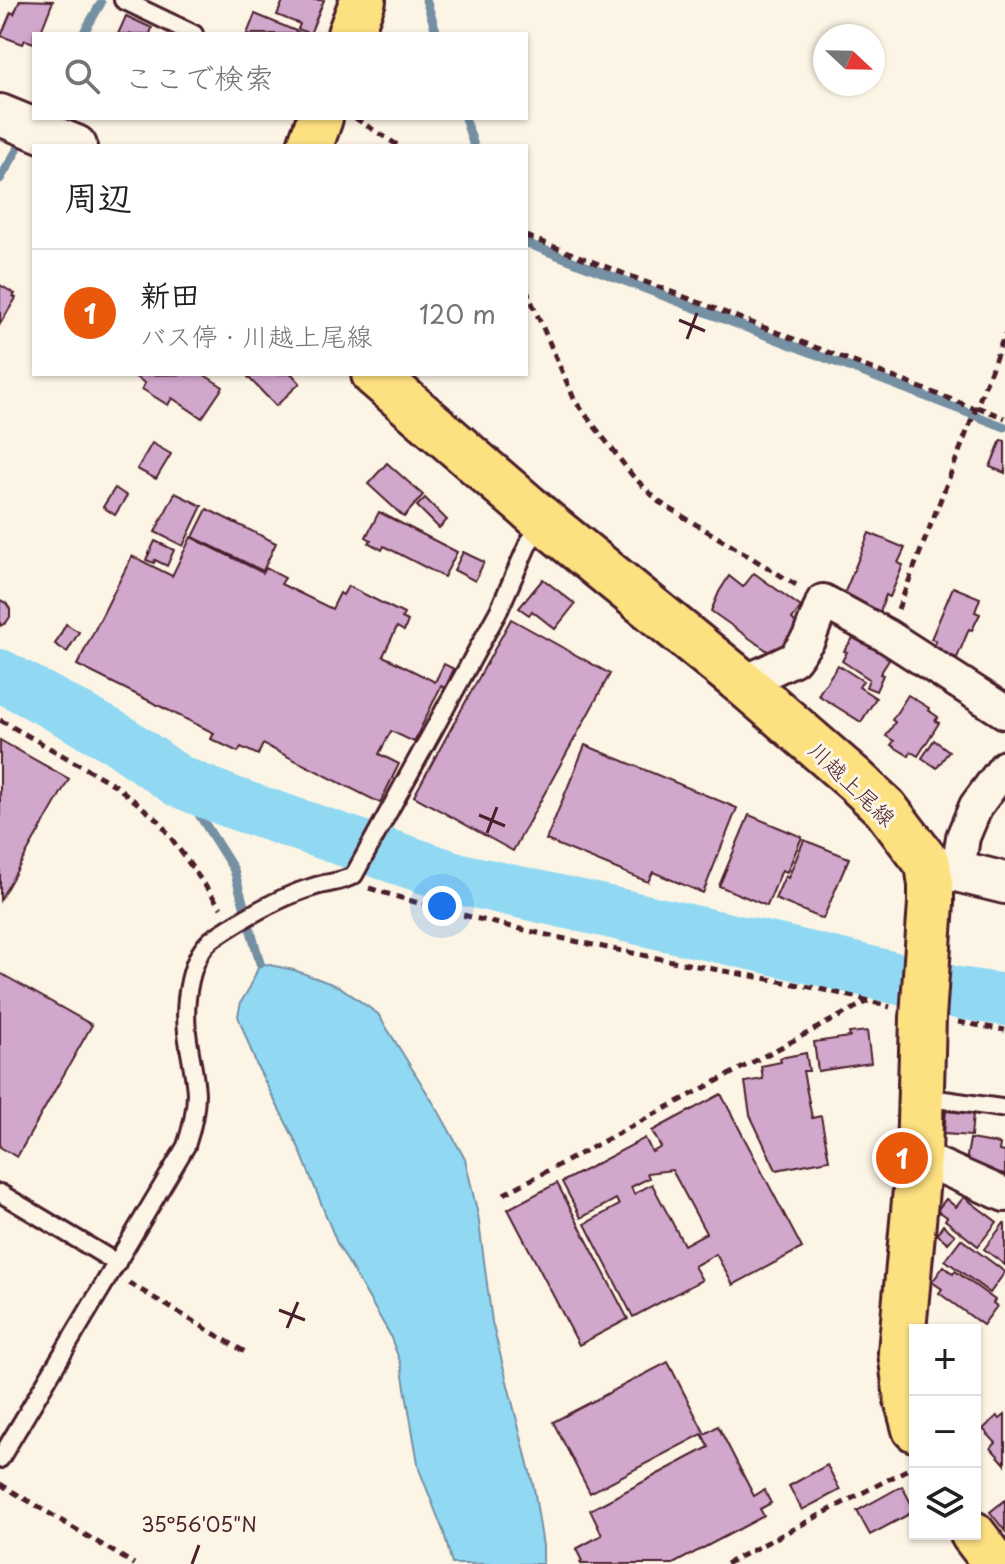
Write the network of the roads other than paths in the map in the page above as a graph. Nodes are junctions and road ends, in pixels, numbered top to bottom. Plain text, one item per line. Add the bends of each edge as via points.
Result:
1 (123, 0) edge
2 (363, 0) edge
3 (190, 32) edge
4 (351, 32) edge
5 (0, 115) edge
6 (319, 120) edge
7 (71, 144) edge
8 (311, 144) edge
9 (376, 376) edge
10 (545, 522) junction
11 (743, 683) junction
12 (1005, 712) edge
13 (1005, 767) edge
14 (943, 867) junction
15 (1005, 883) edge
16 (921, 1096) junction
17 (1001, 1108) dead end
18 (919, 1157) junction
19 (0, 1193) edge
20 (1005, 1195) edge
21 (114, 1268) junction
22 (909, 1406) edge
23 (0, 1459) edge
24 (978, 1540) edge
25 (996, 1564) edge

1 - 3 lane
2 - 4 main road
5 - 7 street
6 - 8 main road
9 - 10 main road, 川越上尾線
10 - 11 main road, 川越上尾線
10 - 21 lane via 529,542 499,610 350,878 312,887 264,909 211,939 197,959 188,994 187,1032 195,1120 186,1146
11 - 12 street via 794,659 809,638 823,601
11 - 14 main road, 川越上尾線 via 854,779
13 - 14 street via 976,806
14 - 15 street
14 - 16 main road via 931,885
16 - 17 lane
16 - 18 main road
18 - 20 street
18 - 22 main road via 901,1352
19 - 21 lane
21 - 23 lane
24 - 25 main road

